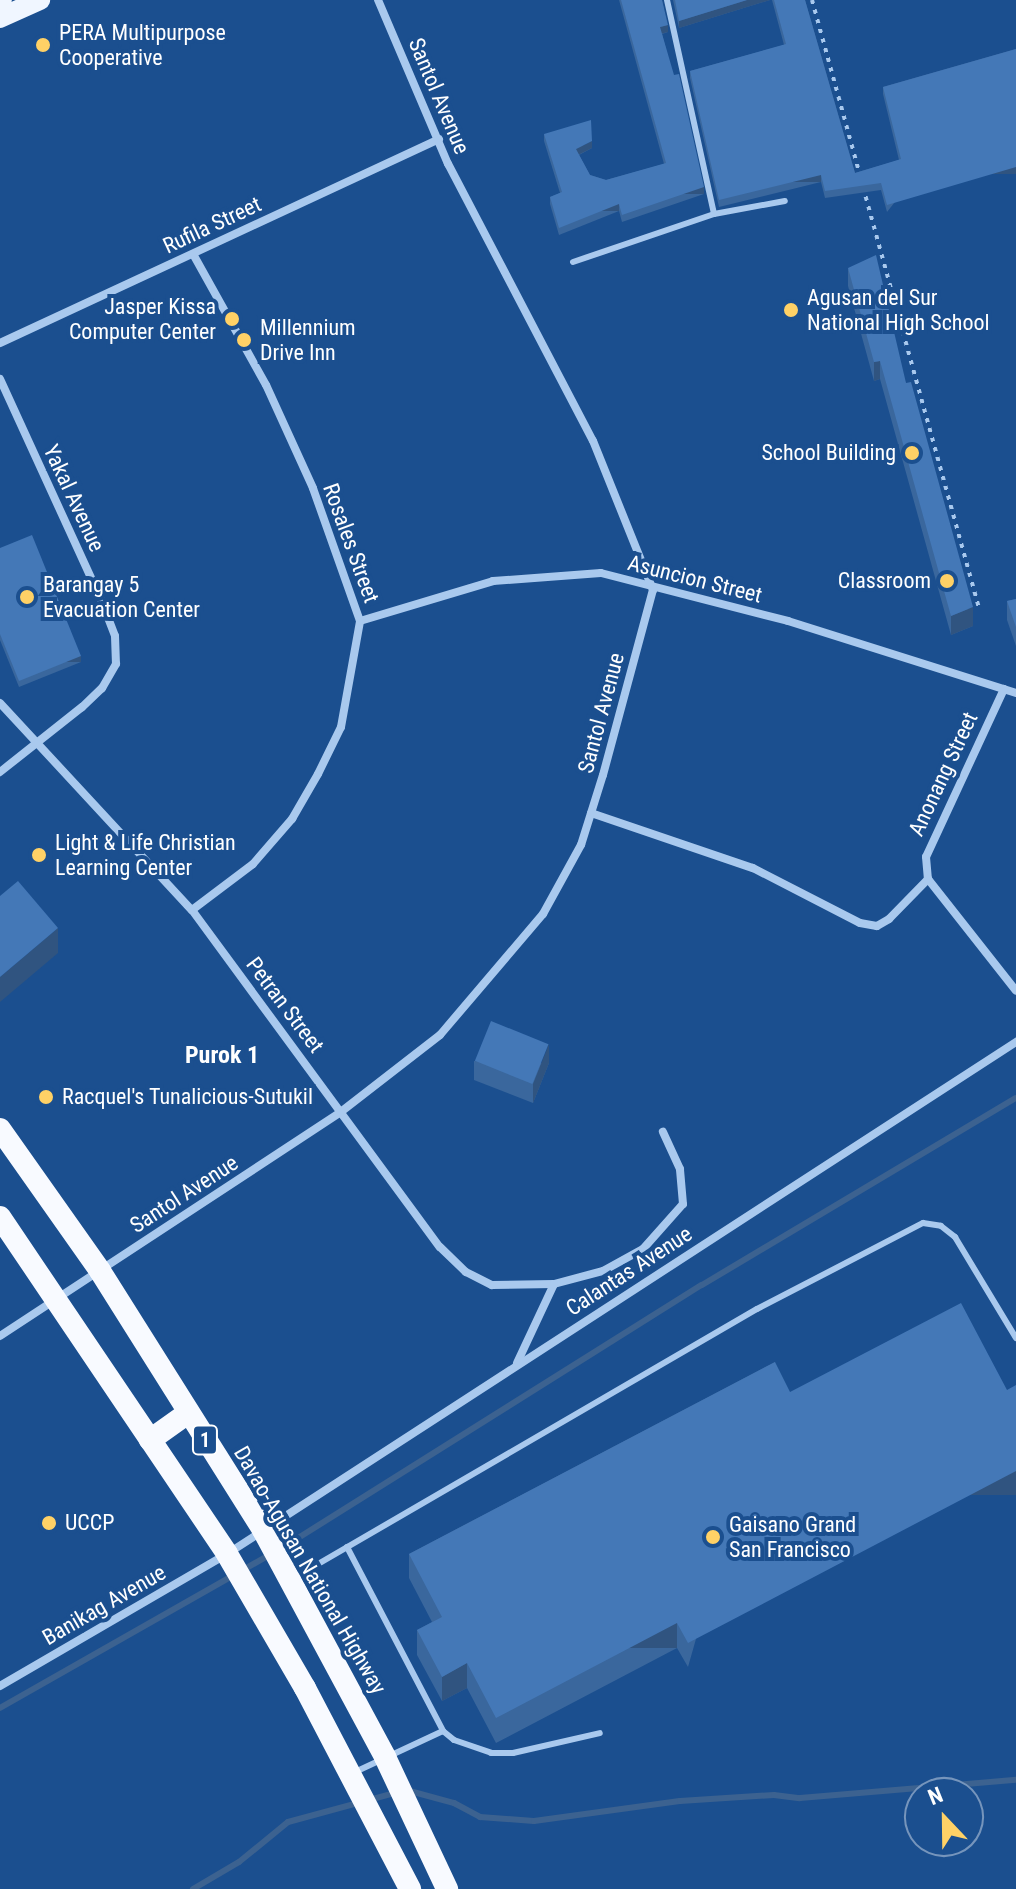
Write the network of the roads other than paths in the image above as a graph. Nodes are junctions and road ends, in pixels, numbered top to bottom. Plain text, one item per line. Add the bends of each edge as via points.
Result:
1 (378, 0) edge
2 (667, 0) edge
3 (32, 2) edge
4 (0, 18) edge
5 (439, 139) junction
6 (785, 201) dead end
7 (714, 214) junction
8 (193, 254) junction
9 (573, 262) dead end
10 (0, 343) edge
11 (0, 379) edge
12 (653, 590) junction
13 (360, 621) junction
14 (1004, 689) junction
15 (1016, 693) edge
16 (0, 703) edge
17 (37, 741) junction
18 (0, 772) edge
19 (591, 813) junction
20 (928, 879) junction
21 (192, 910) junction
22 (1016, 991) edge
23 (1016, 1042) edge
24 (342, 1111) junction
25 (0, 1129) edge
26 (663, 1132) dead end
27 (0, 1217) edge
28 (100, 1271) junction
29 (554, 1284) junction
30 (58, 1299) junction
31 (0, 1336) edge
32 (1016, 1338) edge
33 (515, 1366) junction
34 (188, 1413) junction
35 (150, 1440) junction
36 (263, 1530) junction
37 (347, 1547) junction
38 (227, 1554) junction
39 (291, 1580) junction
40 (0, 1686) edge
41 (443, 1731) junction
42 (600, 1733) dead end
43 (387, 1761) junction
44 (353, 1777) junction
45 (410, 1889) edge
46 (447, 1889) edge

1 - 5 street, Santol Avenue
2 - 7 lane
3 - 4 main road
5 - 8 street, Rufila Street
5 - 12 street, Santol Avenue via 593,441
6 - 7 lane
7 - 9 lane
8 - 10 street, Rufila Street
8 - 13 street, Rosales Street via 266,385 323,514
11 - 17 street, Yakal Avenue via 115,636 116,664 102,688
12 - 13 street, Asuncion Street via 601,573 548,574 493,581
12 - 14 street, Asuncion Street via 788,621
12 - 19 street, Santol Avenue
13 - 21 street, Rosales Street via 341,727 292,819 253,864
14 - 15 street, Asuncion Street
14 - 20 street, Anonang Street via 933,834 926,857
16 - 17 street, Petran Street
17 - 18 street, Yakal Avenue
17 - 21 street, Petran Street
19 - 20 street via 753,868 860,923 877,926 889,919
19 - 24 street, Santol Avenue via 581,845 534,925 440,1035
20 - 22 street
21 - 24 street, Petran Street
23 - 33 street, Calantas Avenue
24 - 28 street, Santol Avenue
24 - 29 street, Petran Street via 440,1247 466,1272 492,1285
25 - 28 highway, Davao-Agusan National Highway / 1
26 - 29 street, Petran Street via 685,1191 677,1216 661,1235 621,1262
27 - 30 highway, 1
28 - 30 street, Santol Avenue
28 - 34 highway, Davao-Agusan National Highway / 1
29 - 33 street
30 - 31 street, Santol Avenue
30 - 35 highway, 1
32 - 37 lane via 955,1237 941,1226 923,1223 757,1309
33 - 36 street, Calantas Avenue
34 - 35 highway
34 - 36 highway, Davao-Agusan National Highway / 1
35 - 38 highway, 1
36 - 38 street, Banikag Avenue
36 - 39 highway, Davao-Agusan National Highway / 1
37 - 39 lane
37 - 41 lane
38 - 40 street, Banikag Avenue
38 - 44 highway, 1
39 - 43 highway, Davao-Agusan National Highway / 1
41 - 42 lane via 470,1747 513,1753
41 - 43 lane
43 - 44 lane
43 - 46 highway, Davao-Agusan National Highway / 1
44 - 45 highway, 1

